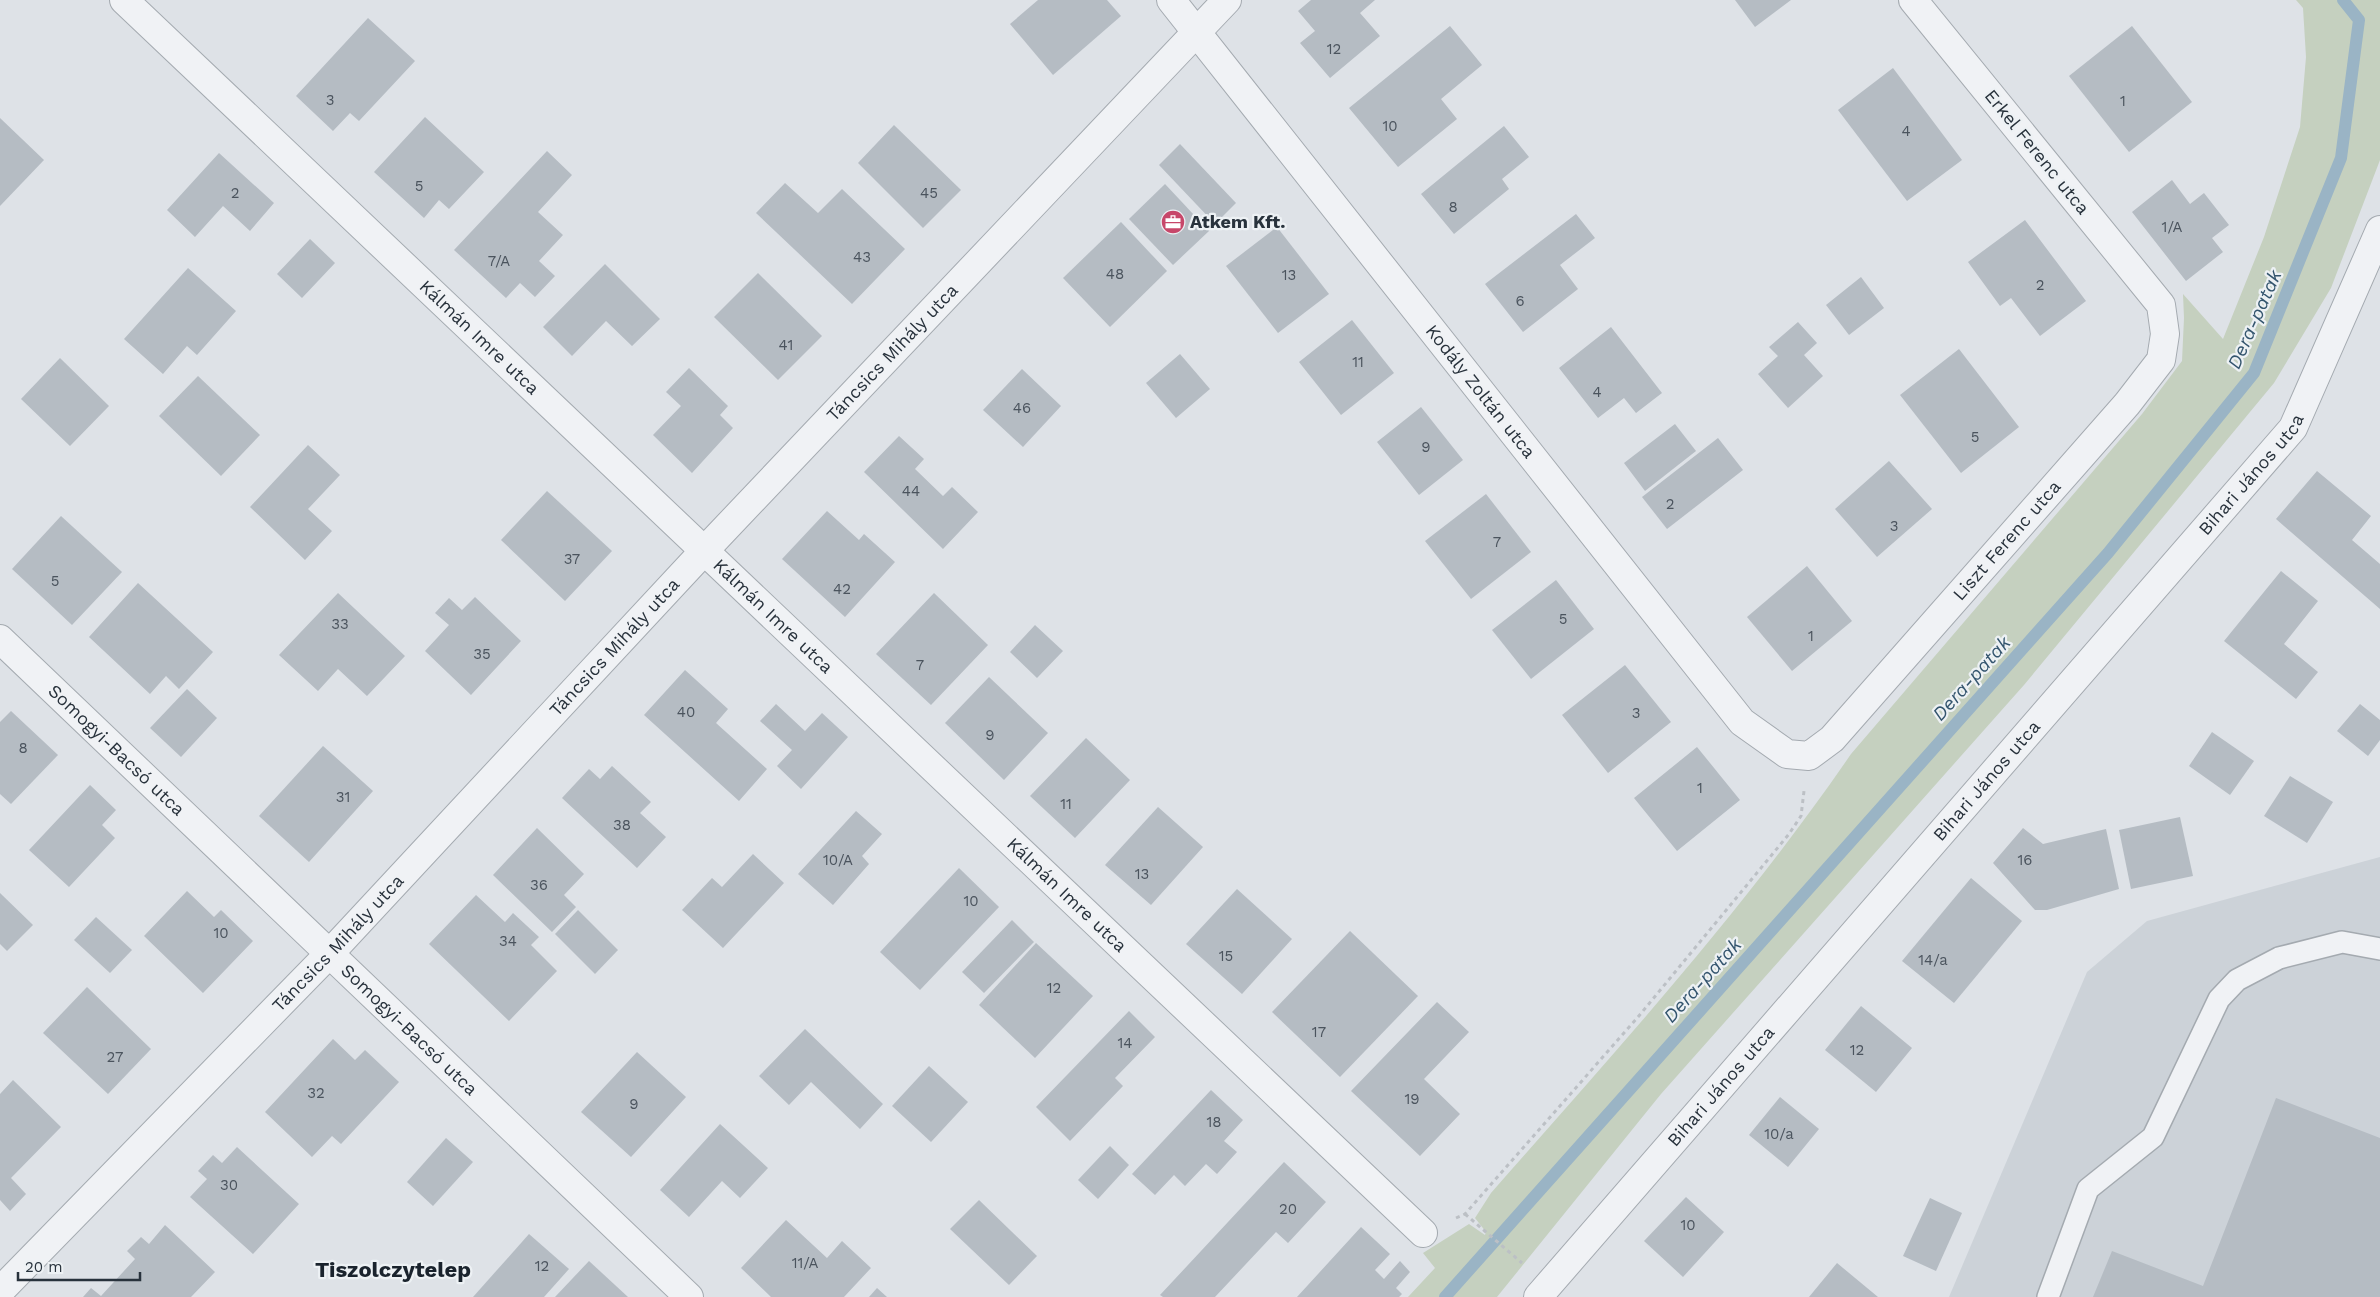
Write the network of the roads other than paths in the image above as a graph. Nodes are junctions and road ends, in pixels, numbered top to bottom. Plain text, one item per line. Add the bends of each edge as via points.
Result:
1 (124, 0) edge
2 (1171, 0) edge
3 (1227, 0) edge
4 (1913, 0) edge
5 (1196, 31) junction
6 (2380, 230) edge
7 (2161, 304) joint
8 (704, 551) junction
9 (0, 640) edge
10 (1808, 756) joint
11 (2380, 949) edge
12 (330, 953) junction
13 (1423, 1233) dead end
14 (0, 1291) edge
15 (688, 1297) edge
16 (1538, 1297) edge
17 (2048, 1297) edge

1 - 8 street, Kálmán Imre utca
2 - 5 street, Kodály Zoltán utca
3 - 5 street, Táncsics Mihály utca
4 - 7 street, Erkel Ferenc utca
5 - 8 street, Táncsics Mihály utca
5 - 10 street, Kodály Zoltán utca via 1742,722 1788,754
6 - 16 street, Bihari János utca via 2292,428
7 - 10 street, Liszt Ferenc utca via 2165,334 2161,360 2127,404 1832,740
8 - 12 street, Táncsics Mihály utca
8 - 13 street, Kálmán Imre utca
9 - 12 street, Somogyi-Bacsó utca
11 - 17 lane via 2342,942 2279,958 2237,980 2219,999 2154,1137 2088,1189
12 - 14 street, Táncsics Mihály utca
12 - 15 street, Somogyi-Bacsó utca

